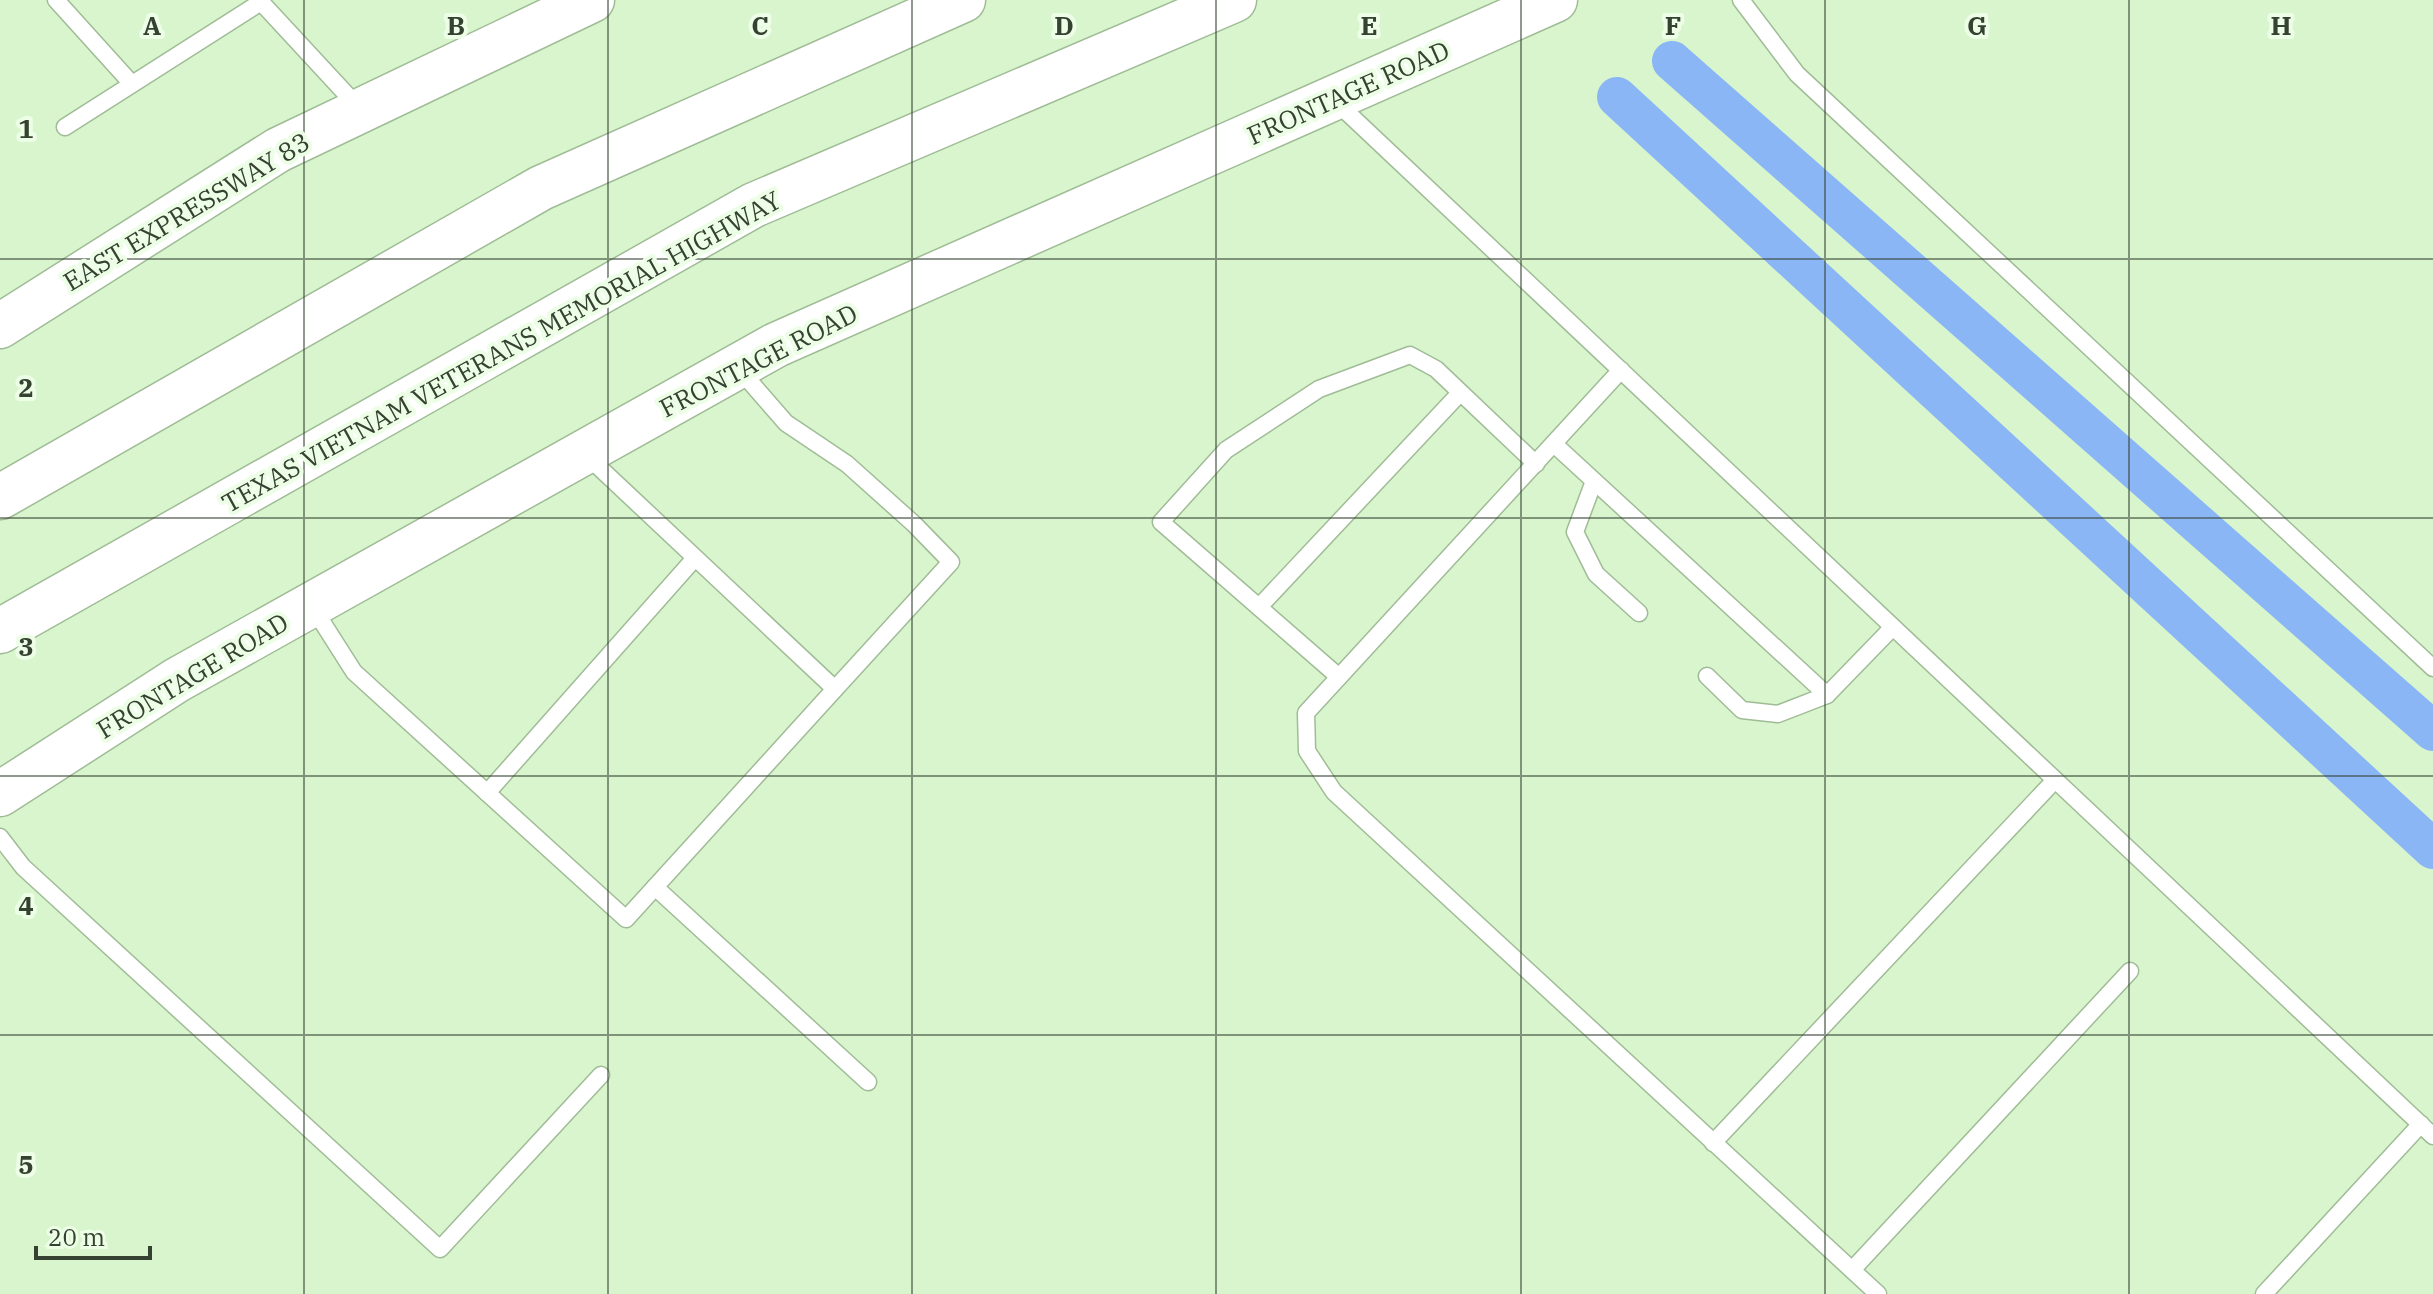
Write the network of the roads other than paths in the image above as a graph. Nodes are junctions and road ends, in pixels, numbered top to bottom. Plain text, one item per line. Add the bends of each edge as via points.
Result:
1 (56, 0) edge
2 (592, 0) edge
3 (963, 0) edge
4 (1234, 0) edge
5 (1741, 0) edge
6 (1550, 2) edge
7 (132, 84) junction
8 (1333, 98) junction
9 (361, 110) junction
10 (65, 127) dead end
11 (0, 326) edge
12 (737, 367) junction
13 (1621, 370) junction
14 (1460, 393) junction
15 (1554, 444) junction
16 (584, 453) junction
17 (1536, 464) junction
18 (1594, 481) junction
19 (0, 497) edge
20 (695, 558) junction
21 (312, 605) junction
22 (1259, 607) junction
23 (1639, 613) dead end
24 (1893, 627) junction
25 (0, 631) edge
26 (2433, 668) edge
27 (1707, 676) dead end
28 (1339, 677) junction
29 (835, 689) junction
30 (1827, 695) junction
31 (2055, 780) junction
32 (487, 793) junction
33 (0, 794) edge
34 (0, 837) edge
35 (655, 887) junction
36 (2130, 971) dead end
37 (601, 1075) dead end
38 (868, 1082) dead end
39 (2427, 1130) edge
40 (1713, 1143) junction
41 (1852, 1270) junction
42 (1878, 1294) edge
43 (2264, 1294) edge

1 - 7 lane
2 - 9 main road, EAST EXPRESSWAY 83
3 - 19 main road via 541,188
4 - 25 main road, TEXAS VIETNAM VETERANS MEMORIAL HIGHWAY via 754,205
5 - 26 lane via 1797,74
6 - 8 main road, FRONTAGE ROAD
7 - 9 lane via 261,2
7 - 10 lane
8 - 12 main road, FRONTAGE ROAD via 776,345
8 - 13 lane
9 - 11 main road, EAST EXPRESSWAY 83 via 278,150
12 - 16 main road, FRONTAGE ROAD
12 - 29 lane via 786,423 847,464 951,562
13 - 15 lane
13 - 24 lane
14 - 17 lane
14 - 22 lane
14 - 22 lane via 1436,369 1410,355 1319,389 1226,450 1161,522
15 - 17 lane
15 - 18 lane
16 - 20 lane
16 - 21 main road, FRONTAGE ROAD
17 - 28 lane
18 - 23 lane via 1575,532 1596,574
18 - 30 lane
20 - 29 lane
20 - 32 lane
21 - 32 lane via 354,672
21 - 33 main road, FRONTAGE ROAD via 177,680
22 - 28 lane
24 - 30 lane
24 - 31 lane
27 - 30 lane via 1742,710 1778,714
28 - 40 lane via 1306,713 1307,751 1334,792
29 - 35 lane
31 - 39 lane
31 - 40 lane
32 - 35 lane via 626,919
34 - 37 lane via 23,867 440,1249
35 - 38 lane
36 - 41 lane
39 - 43 lane
40 - 41 lane
41 - 42 lane

